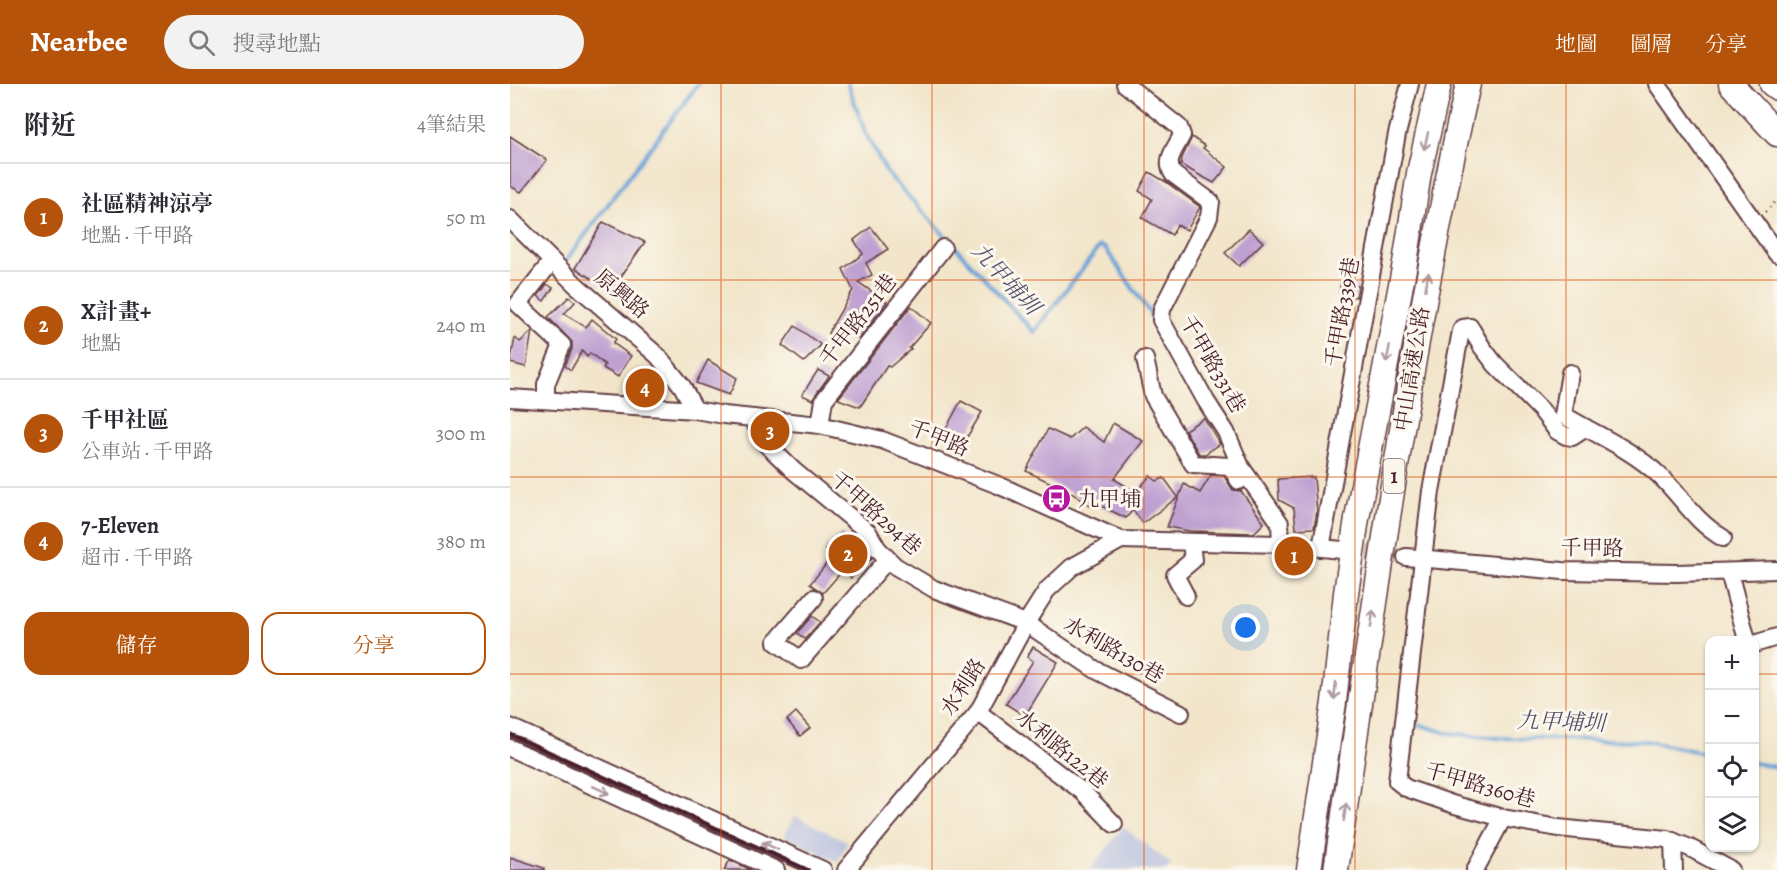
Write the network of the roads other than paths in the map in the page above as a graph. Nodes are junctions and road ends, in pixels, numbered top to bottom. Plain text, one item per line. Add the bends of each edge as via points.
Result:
1 (1125, 84) edge
2 (1410, 84) edge
3 (1439, 84) edge
4 (1468, 84) edge
5 (1657, 84) edge
6 (1731, 84) edge
7 (1749, 84) edge
8 (1772, 84) edge
9 (1777, 88) edge
10 (1777, 111) edge
11 (1777, 134) edge
12 (510, 219) edge
13 (943, 248) dead end
14 (1777, 254) edge
15 (552, 261) junction
16 (1145, 359) dead end
17 (1570, 373) dead end
18 (510, 398) edge
19 (546, 400) junction
20 (695, 410) junction
21 (753, 418) junction
22 (820, 425) junction
23 (1586, 428) junction
24 (1723, 538) dead end
25 (1121, 540) junction
26 (1191, 542) junction
27 (1281, 544) junction
28 (1321, 548) junction
29 (1342, 550) tunnel mouth
30 (1406, 557) tunnel mouth
31 (1424, 559) junction
32 (887, 560) junction
33 (1777, 570) edge
34 (1729, 572) junction
35 (1186, 596) dead end
36 (814, 598) dead end
37 (1026, 623) junction
38 (1746, 636) edge
39 (1777, 638) edge
40 (1759, 643) edge
41 (978, 712) junction
42 (1181, 713) dead end
43 (510, 727) edge
44 (534, 738) junction
45 (510, 748) edge
46 (527, 755) junction
47 (576, 757) junction
48 (569, 775) junction
49 (684, 807) junction
50 (1503, 818) junction
51 (676, 824) junction
52 (1114, 824) dead end
53 (731, 828) junction
54 (1672, 841) junction
55 (724, 845) junction
56 (776, 870) edge
57 (823, 870) edge
58 (846, 870) edge
59 (1309, 870) edge
60 (1336, 870) edge
61 (1475, 870) edge
62 (1674, 870) edge
63 (1731, 870) edge

1 - 27 street, 千甲路331巷 via 1179,127 1182,135 1170,158 1170,169 1211,202 1209,217 1162,309 1161,320 1226,432 1241,467 1280,523
2 - 28 street, 千甲路339巷 via 1397,134
3 -> 59 highway, 中山高速公路 / 1 via 1419,173 1357,518
60 -> 4 highway, 中山高速公路 / 1 via 1418,333
5 - 14 street
6 - 11 highway
7 - 10 highway
8 - 9 highway
12 - 15 street, 原興路
13 - 22 street, 千甲路251巷 via 824,400
15 - 19 street via 518,304 562,345 546,384
15 - 20 street, 原興路 via 658,356
16 - 27 street via 1153,396 1193,464 1230,466
17 - 23 street via 1563,415
18 - 19 street, 千甲路
19 - 20 street, 千甲路
20 - 21 street, 千甲路
21 - 22 street, 千甲路
21 - 32 street, 千甲路294巷 via 762,440 868,532
22 - 25 street, 千甲路 via 882,440 998,485
23 - 24 street via 1643,462 1695,518
23 - 31 street via 1572,437 1557,431 1495,364 1470,327 1463,328 1431,491
25 - 26 street, 千甲路
25 - 37 street, 水利路 via 1057,580
26 - 27 street, 千甲路
26 - 35 street via 1193,560 1175,575
27 - 28 street, 千甲路
28 - 29 street, 千甲路
30 - 31 street, 千甲路
31 - 34 street, 千甲路 via 1563,571
31 - 50 street, 千甲路360巷 via 1397,781 1406,788
32 - 36 street via 801,660 776,642
32 - 37 street, 千甲路294巷 via 934,590
33 - 34 street, 千甲路
34 - 38 street
37 - 41 street, 水利路
37 - 42 street, 水利路130巷 via 1096,670
39 - 40 street
41 - 52 street, 水利路122巷 via 1083,792
41 - 58 street, 水利路
43 - 44 street
44 - 46 street via 536,749
44 - 47 street
45 - 46 street
46 - 48 street
47 - 48 street via 569,764
47 - 49 street
48 -> 51 street
49 - 51 street via 685,817
49 - 53 street
50 - 54 street, 千甲路360巷
50 - 61 street
51 - 55 street
53 - 55 street via 723,834
57 -> 53 street
54 - 62 street
54 - 63 street, 千甲路360巷
55 - 56 street

